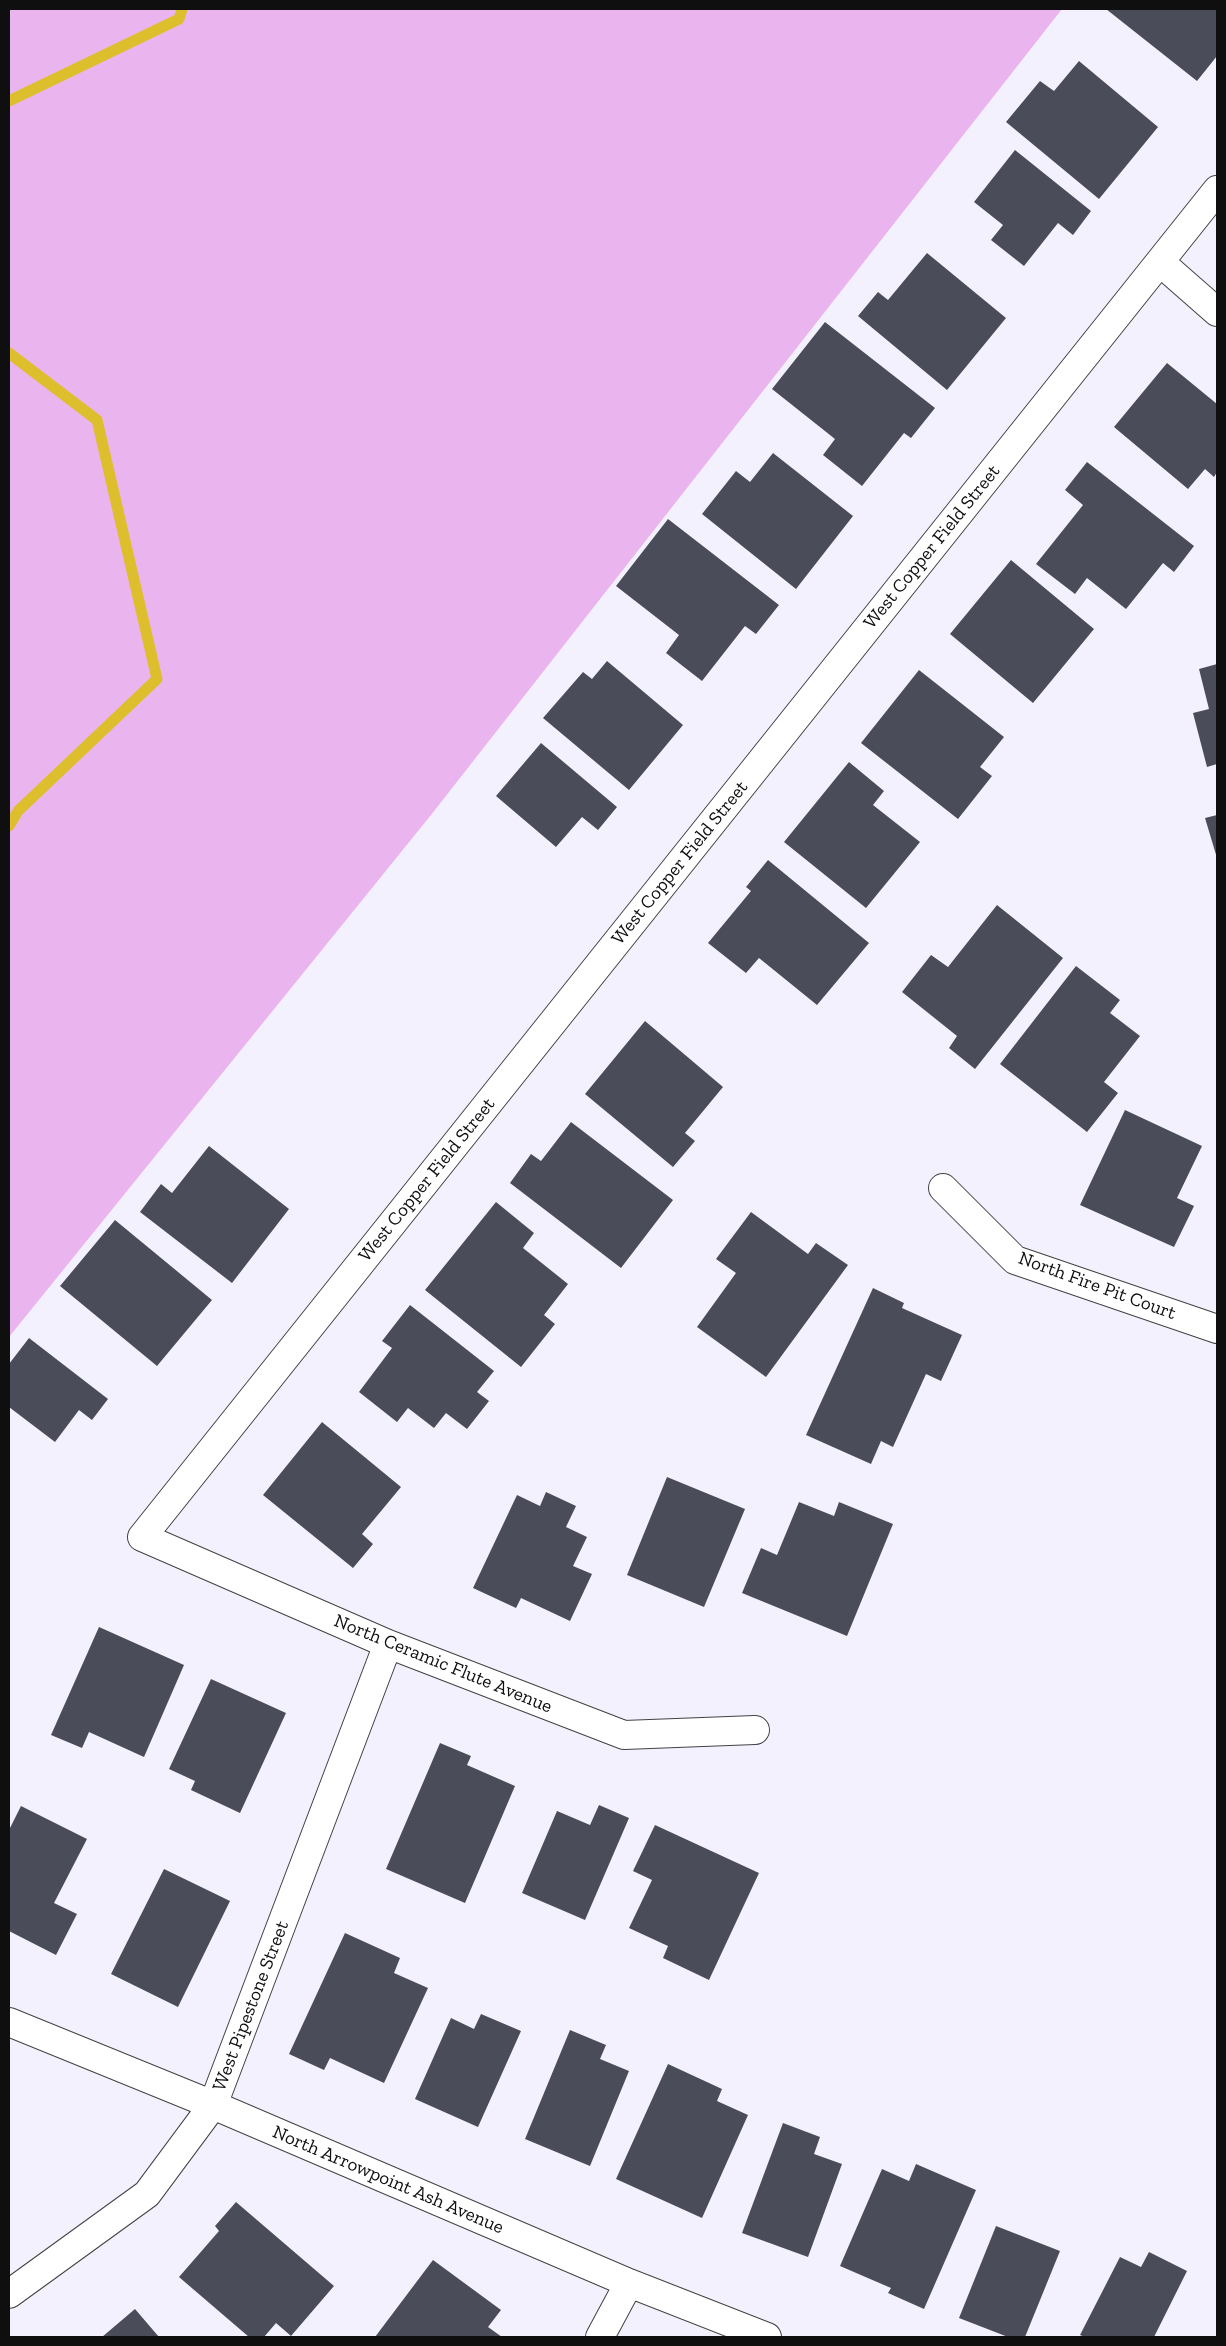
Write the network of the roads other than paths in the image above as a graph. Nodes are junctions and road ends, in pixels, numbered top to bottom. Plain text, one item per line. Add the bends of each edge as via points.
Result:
1 (1217, 190) edge
2 (1160, 262) junction
3 (1217, 312) edge
4 (943, 1188) dead end
5 (1217, 1329) edge
6 (142, 1537) joint
7 (388, 1644) junction
8 (755, 1730) dead end
9 (9, 2022) edge
10 (213, 2105) junction
11 (629, 2283) junction
12 (9, 2294) edge
13 (600, 2337) edge
14 (767, 2337) edge

1 - 2 street, West Copper Field Street
2 - 3 street
2 - 6 street, West Copper Field Street
4 - 5 street, North Fire Pit Court via 1015,1260
6 - 7 street, North Ceramic Flute Avenue
7 - 8 street, North Ceramic Flute Avenue via 624,1735
7 - 10 street, West Pipestone Street
9 - 10 street, North Arrowpoint Ash Avenue
10 - 11 street, North Arrowpoint Ash Avenue
10 - 12 street, West Pipestone Street via 147,2194
11 - 13 street
11 - 14 street, North Arrowpoint Ash Avenue

